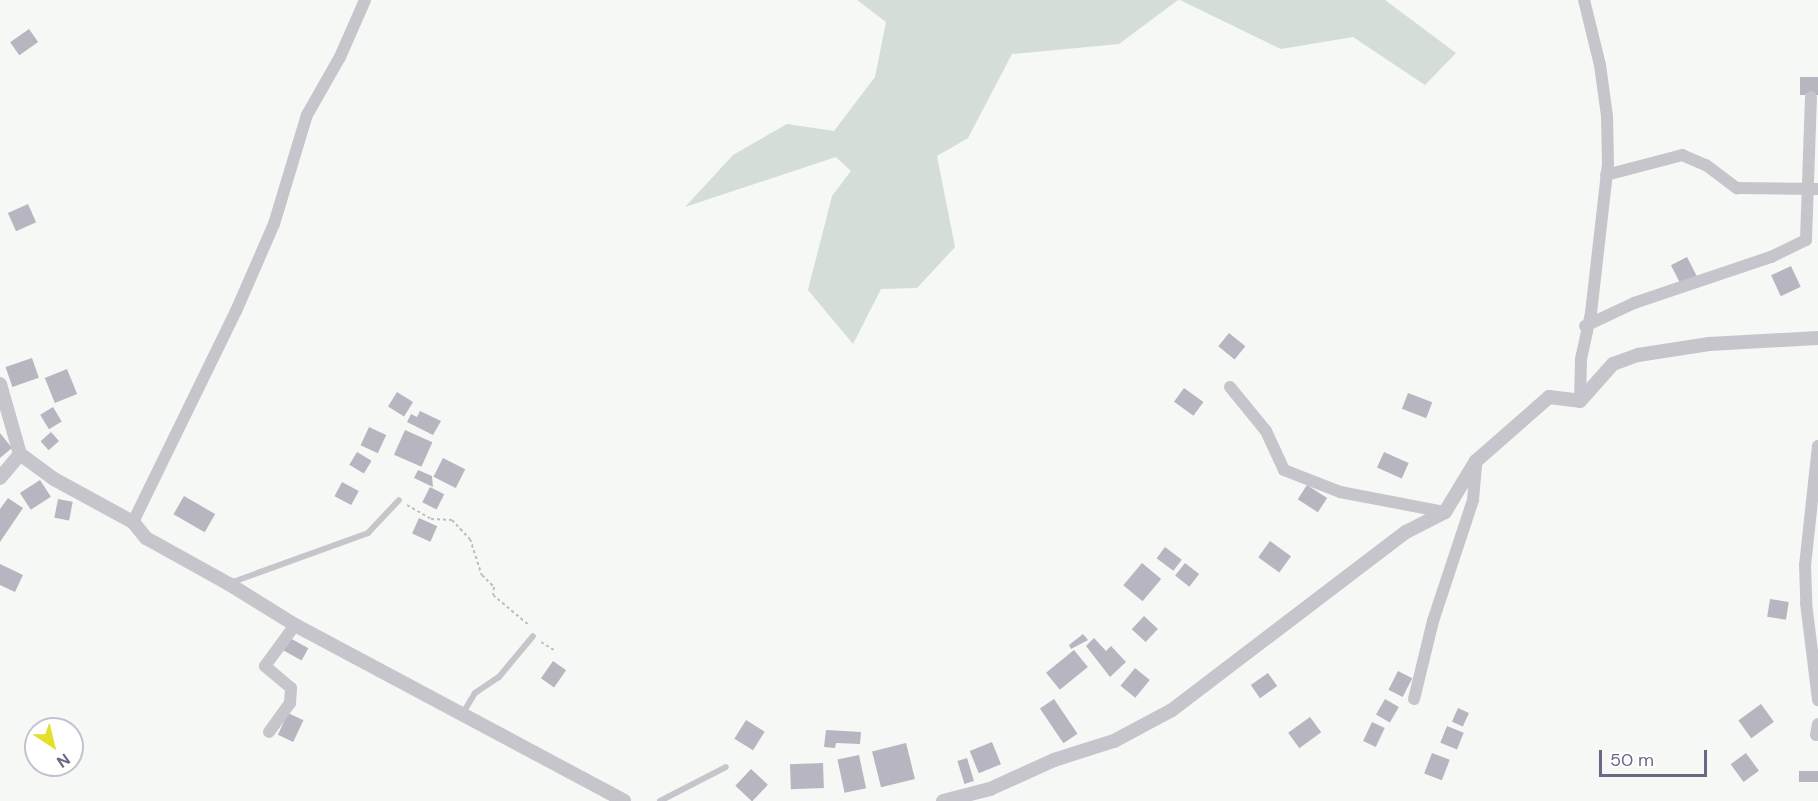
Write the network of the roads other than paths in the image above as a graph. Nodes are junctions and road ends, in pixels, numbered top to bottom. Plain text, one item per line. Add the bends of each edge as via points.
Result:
1 (365, 0) edge
2 (1584, 0) edge
3 (1811, 97) dead end
4 (1606, 175) junction
5 (1813, 188) edge
6 (1585, 326) junction
7 (1818, 338) edge
8 (0, 384) edge
9 (1230, 387) dead end
10 (1580, 401) junction
11 (1818, 446) edge
12 (20, 454) junction
13 (1476, 461) junction
14 (0, 478) edge
15 (399, 500) road end
16 (1445, 512) junction
17 (133, 522) junction
18 (229, 584) junction
19 (295, 626) junction
20 (533, 636) road end
21 (1414, 699) dead end
22 (1818, 700) edge
23 (463, 713) junction
24 (269, 732) dead end
25 (726, 767) dead end
26 (972, 796) edge
27 (624, 801) edge
28 (660, 801) edge
29 (943, 801) edge

1 - 17 street via 340,57 307,115 274,224
2 - 4 street via 1600,64 1607,116
3 - 5 street
4 - 5 street via 1682,155 1706,165 1737,188
4 - 6 street via 1591,313
5 - 6 street via 1806,240 1771,257 1634,303
6 - 10 street
7 - 10 street via 1709,344 1638,355 1613,364
8 - 12 street
9 - 16 street via 1266,431 1284,470 1340,492
10 - 13 street via 1549,397
11 - 22 street via 1805,565
12 - 14 street
12 - 17 street via 78,494
13 - 16 street
13 - 21 street via 1473,500 1433,621
15 - 18 lane via 368,532
16 - 26 street via 1406,532 1172,710 1114,741 1054,760
17 - 18 street via 146,538
18 - 19 street
19 - 23 street
19 - 24 street via 265,666 291,688 290,703
20 - 23 lane via 499,677 475,693
23 - 27 street
25 - 28 lane
26 - 29 street

